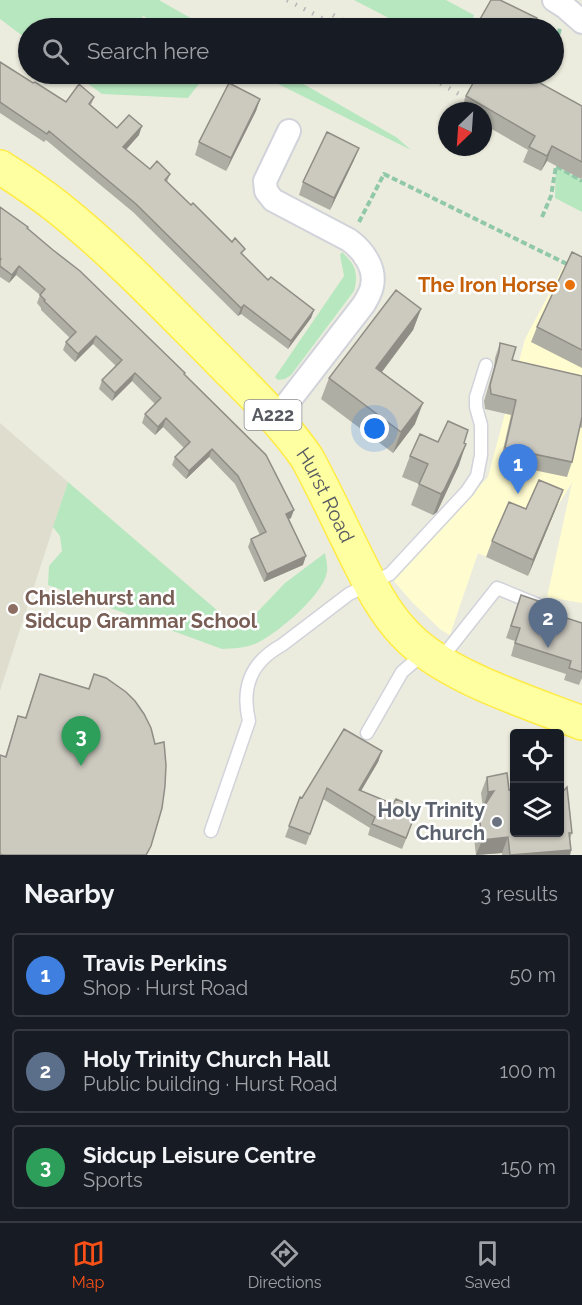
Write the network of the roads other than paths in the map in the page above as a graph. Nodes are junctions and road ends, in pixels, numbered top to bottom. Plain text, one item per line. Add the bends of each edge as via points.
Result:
1 (563, 2) edge
2 (582, 22) edge
3 (289, 131) dead end
4 (0, 167) edge
5 (486, 365) dead end
6 (276, 418) junction
7 (370, 584) junction
8 (553, 611) edge
9 (432, 656) junction
10 (513, 696) junction
11 (582, 701) edge
12 (582, 723) edge
13 (367, 734) dead end
14 (211, 831) dead end

1 - 2 street
3 - 6 street via 265,181 266,191 273,200 350,240 364,254 373,278 364,304
4 - 6 main road, Hurst Road / A222 via 54,204 97,242
5 - 7 lane via 476,397 481,425 477,476 390,573
6 - 7 main road, Hurst Road / A222 via 307,458
7 - 9 main road, Hurst Road / A222 via 404,634
7 - 14 lane via 349,594 257,665 245,696 249,721
8 - 9 lane via 497,588
9 - 10 main road, Hurst Road / A222
9 - 13 lane via 402,672
10 - 11 main road, A222
10 - 12 main road, Hurst Road / A222

